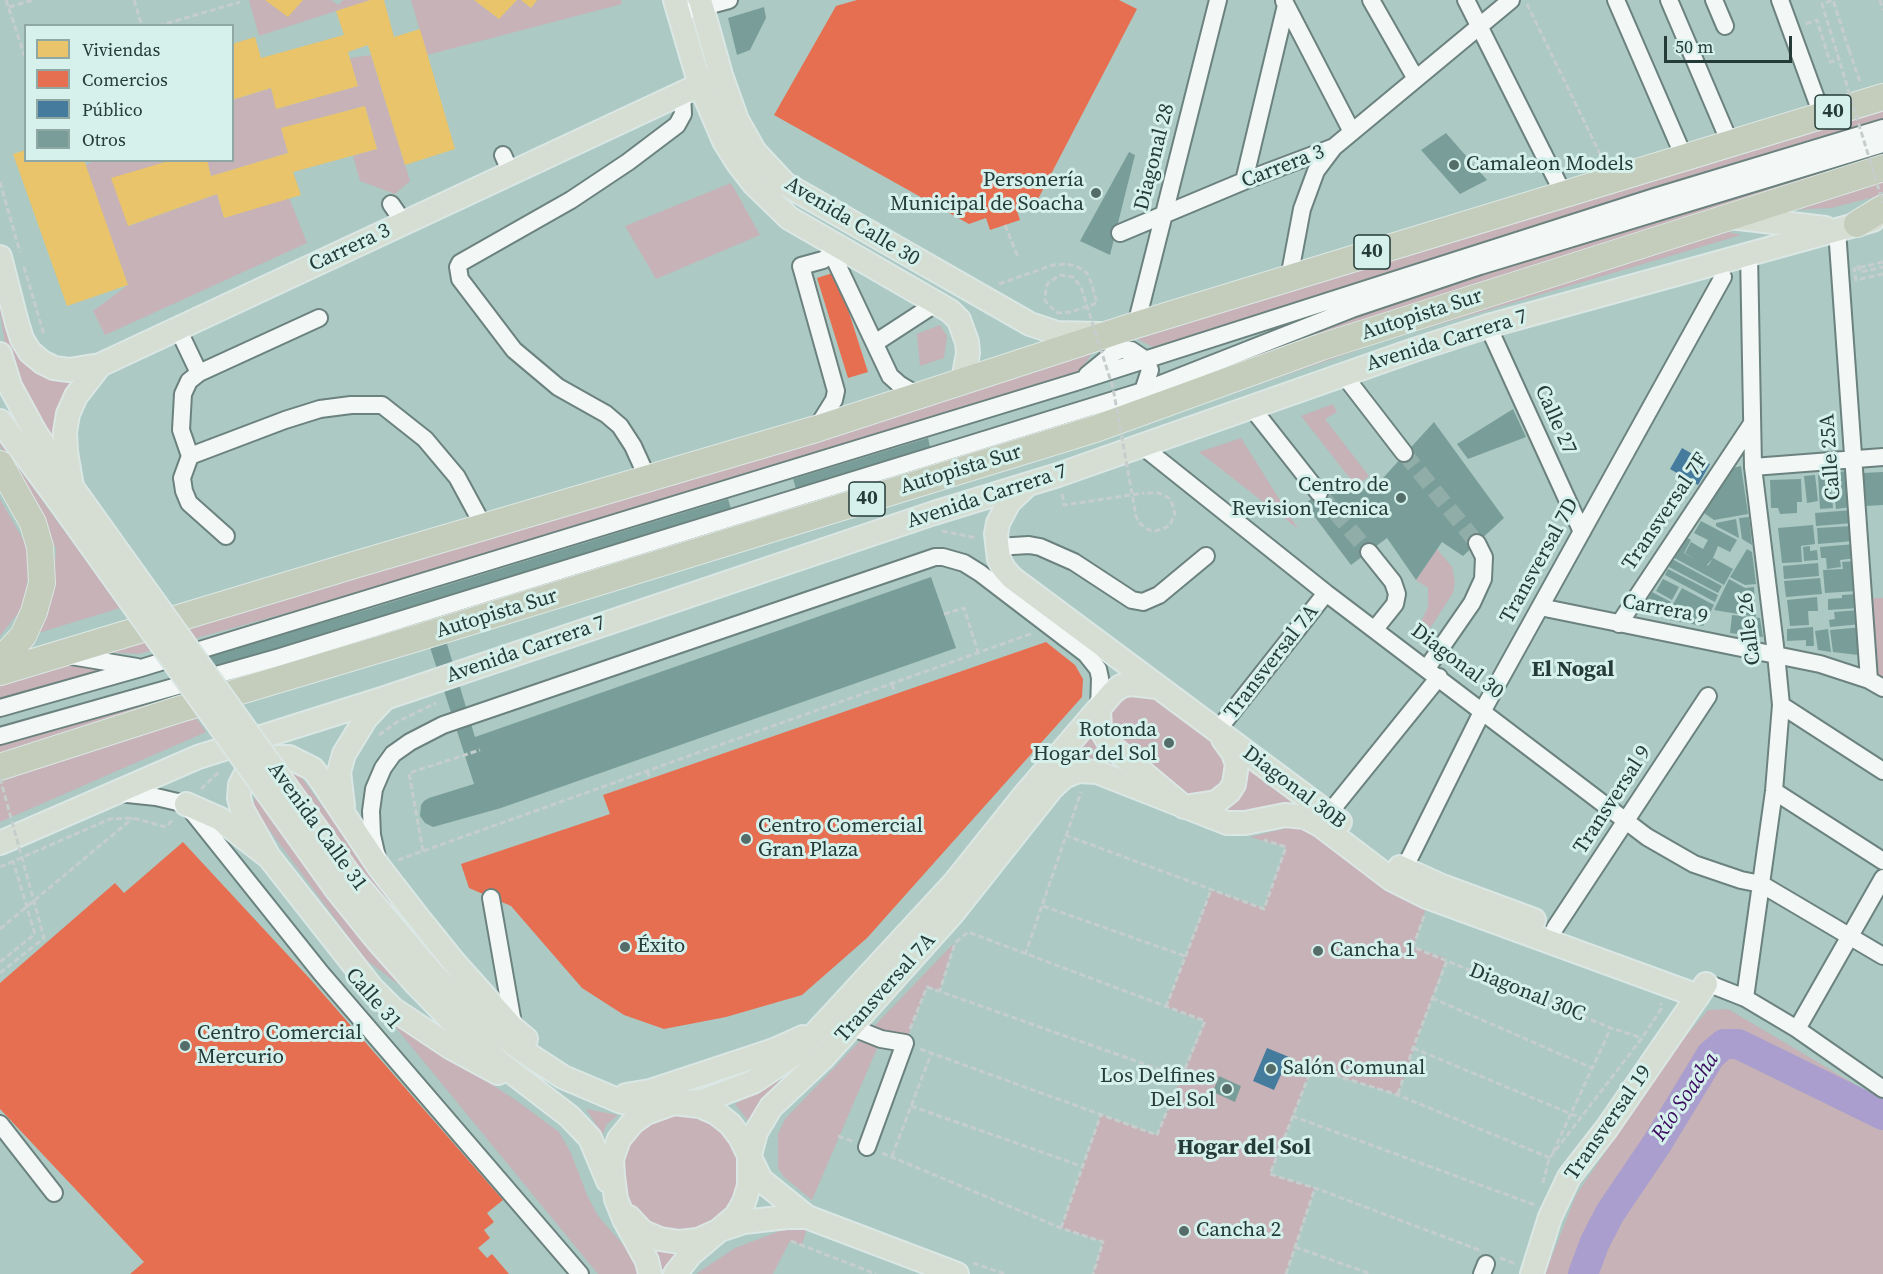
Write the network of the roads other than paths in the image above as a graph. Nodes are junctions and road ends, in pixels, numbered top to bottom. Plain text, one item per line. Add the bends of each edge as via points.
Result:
1 (729, 0) edge
2 (1218, 0) edge
3 (1371, 0) edge
4 (1466, 0) edge
5 (1616, 0) edge
6 (1670, 0) edge
7 (1714, 0) edge
8 (1780, 0) edge
9 (1285, 2) edge
10 (1519, 2) edge
11 (701, 3) edge
12 (677, 7) edge
13 (1480, 26) junction
14 (1725, 26) dead end
15 (721, 75) junction
16 (1416, 79) junction
17 (691, 89) junction
18 (1875, 99) edge
19 (1822, 115) junction
20 (1883, 128) edge
21 (1352, 132) junction
22 (1730, 143) junction
23 (1883, 144) edge
24 (1334, 147) junction
25 (1684, 157) junction
26 (1883, 168) edge
27 (1244, 181) junction
28 (1563, 194) junction
29 (391, 204) dead end
30 (1883, 208) edge
31 (1163, 215) junction
32 (1729, 217) junction
33 (1883, 217) edge
34 (404, 223) junction
35 (1847, 227) junction
36 (1120, 233) dead end
37 (829, 246) junction
38 (1749, 253) junction
39 (0, 257) edge
40 (941, 274) junction
41 (1289, 278) junction
42 (1723, 278) dead end
43 (933, 299) junction
44 (320, 318) dead end
45 (1136, 325) junction
46 (1488, 326) junction
47 (178, 329) junction
48 (1107, 334) junction
49 (875, 343) junction
50 (0, 354) edge
51 (1146, 360) junction
52 (100, 365) junction
53 (200, 373) junction
54 (1343, 374) junction
55 (963, 381) junction
56 (1143, 391) junction
57 (919, 396) junction
58 (1252, 408) junction
59 (0, 421) edge
60 (1751, 425) junction
61 (816, 429) junction
62 (1143, 446) junction
63 (1404, 453) tunnel mouth
64 (190, 456) junction
65 (1883, 457) edge
66 (1853, 459) junction
67 (0, 465) edge
68 (1753, 467) junction
69 (648, 479) junction
70 (1027, 485) junction
71 (65, 492) junction
72 (1319, 493) tunnel mouth
73 (484, 527) junction
74 (1582, 532) junction
75 (226, 536) dead end
76 (1477, 543) tunnel mouth
77 (997, 547) junction
78 (1369, 552) tunnel mouth
79 (1206, 556) dead end
80 (1326, 593) junction
81 (1540, 607) junction
82 (1619, 624) junction
83 (1375, 629) junction
84 (61, 654) junction
85 (1776, 654) junction
86 (0, 661) edge
87 (141, 668) junction
88 (0, 672) edge
89 (1433, 673) junction
90 (1876, 684) edge
91 (1158, 687) junction
92 (1708, 696) dead end
93 (385, 698) junction
94 (1781, 705) junction
95 (0, 708) edge
96 (1099, 710) junction
97 (1483, 710) junction
98 (1217, 731) junction
99 (0, 736) edge
100 (0, 767) edge
101 (1883, 771) edge
102 (1774, 791) junction
103 (114, 793) junction
104 (186, 804) junction
105 (1184, 807) junction
106 (345, 814) junction
107 (1324, 819) junction
108 (1627, 820) junction
109 (7, 848) edge
110 (269, 857) junction
111 (1883, 861) edge
112 (379, 867) junction
113 (1404, 870) junction
114 (1883, 878) edge
115 (343, 883) junction
116 (1761, 884) junction
117 (490, 897) dead end
118 (1555, 928) junction
119 (1851, 937) junction
120 (1883, 956) edge
121 (1702, 989) junction
122 (1745, 998) junction
123 (827, 1022) junction
124 (851, 1027) junction
125 (514, 1029) junction
126 (1797, 1029) junction
127 (1881, 1084) edge
128 (597, 1092) junction
129 (553, 1103) junction
130 (674, 1103) junction
131 (0, 1125) edge
132 (867, 1147) road end
133 (749, 1159) junction
134 (54, 1193) dead end
135 (616, 1199) junction
136 (807, 1217) junction
137 (720, 1230) junction
138 (1525, 1269) edge
139 (580, 1274) edge
140 (650, 1274) edge
141 (675, 1274) edge
142 (957, 1274) edge

1 - 11 street
2 - 31 street, Diagonal 28
3 - 16 street
4 - 13 street
5 - 25 street
6 - 22 street
7 - 14 street
8 - 19 street
9 - 21 street
9 - 27 street
10 - 13 street, Carrera 3
11 - 12 street
11 - 15 main road, Avenida Calle 30
12 - 17 main road, Avenida Calle 30
13 - 16 street, Carrera 3
13 - 28 street
15 - 17 main road, Carrera 3
15 - 40 main road, Avenida Calle 30 via 744,136 770,171 785,184
16 - 21 street, Carrera 3
17 - 34 main road, Carrera 3 via 507,164
17 - 37 main road, Avenida Calle 30 via 754,184 789,218
17 - 69 street via 677,125 571,200 458,267 460,279 514,350 558,387 620,426
18 - 19 highway, 40
19 - 22 highway, 40
20 - 51 street via 1653,197
21 - 24 street, Carrera 3
22 - 25 highway, 40
23 - 56 street via 1384,298
24 - 27 street, Carrera 3
24 - 41 street via 1316,171 1302,209
25 - 28 highway, 40
26 - 32 highway, Autopista Sur / 40
27 - 31 street, Carrera 3
28 - 41 highway, 40
29 - 34 street
30 - 35 highway
31 - 36 street, Carrera 3
31 - 45 street, Diagonal 28
32 - 35 main road
32 - 100 highway, Autopista Sur / 40 via 1321,347 1095,429
33 - 35 main road, Avenida Carrera 7
34 - 47 main road, Carrera 3
35 - 38 main road, Avenida Carrera 7
35 - 66 street, Calle 25A
37 - 43 main road, Avenida Calle 30
37 - 49 street
37 - 61 street via 823,260 801,266 836,391
38 - 46 main road, Avenida Carrera 7
38 - 60 street, Calle 26
39 - 52 main road via 16,323 30,352 54,368
40 - 43 main road via 929,283
40 - 48 main road, Avenida Calle 30 via 1043,330
41 - 45 highway, 40
42 - 74 street, Transversal 7D
43 - 49 street
43 - 55 main road, Avenida Calle 30 via 950,311 963,330 968,353
44 - 53 street
45 - 48 highway, 40
46 - 54 main road, Avenida Carrera 7
46 - 74 street, Calle 27
47 - 52 main road, Carrera 3
47 - 53 street
48 - 55 highway, 40
49 - 57 street via 890,376
50 - 71 main road, Avenida Calle 31 via 10,386
51 - 56 street via 1150,370
51 - 87 street via 1131,350 1121,350 1079,381
52 - 71 main road, Carrera 3 via 76,396 68,414
53 - 64 street via 189,381 183,394 181,430
54 - 58 main road, Avenida Carrera 7
54 - 63 street
55 - 57 highway, 40
56 - 99 street via 280,657
57 - 61 highway, 40
58 - 62 main road, Avenida Carrera 7
58 - 72 street
59 - 71 main road, Avenida Calle 31
60 - 68 street, Calle 26
60 - 82 street, Transversal 7F
61 - 69 highway, 40
62 - 70 main road, Avenida Carrera 7
62 - 80 street, Diagonal 30
64 - 73 street via 320,409 382,405 438,454 457,477
64 - 75 street via 182,478 189,503
65 - 66 street
66 - 68 street
66 - 90 street, Calle 25A
67 - 86 highway via 33,523 40,547 42,583 23,636
68 - 85 street, Calle 26
69 - 73 highway, 40
70 - 77 main road via 1003,512 996,534
70 - 93 main road, Avenida Carrera 7
71 - 115 main road, Avenida Calle 31, bridge
73 - 84 highway, 40
74 - 81 street, Transversal 7D
76 - 89 street via 1484,557 1483,579
77 - 79 street via 1040,547 1074,562 1132,600 1143,602 1159,595
77 - 91 main road, Diagonal 30B via 1004,569 1012,578
78 - 83 street via 1393,582 1397,594 1395,604
80 - 83 street, Diagonal 30
80 - 98 street, Transversal 7A
81 - 82 street, Carrera 9
81 - 97 street, Transversal 7D
82 - 85 street, Carrera 9
83 - 89 street, Diagonal 30
84 - 87 street
84 - 88 highway, 40
85 - 90 street, Carrera 9 via 1820,664
85 - 94 street, Calle 26
87 - 95 street
89 - 97 street, Diagonal 30
89 - 107 street
91 - 96 main road, Transversal 7A via 1140,683 1121,686
91 - 98 main road, Diagonal 30B
92 - 108 street, Transversal 9
93 - 103 main road, Avenida Carrera 7 via 198,757
93 - 106 main road via 366,718 341,763 339,784
94 - 101 street
94 - 102 street, Calle 26
96 - 105 main road via 1100,728 1111,746
96 - 112 street via 1100,678 1093,660 980,573 958,561 935,557 460,719 410,742 382,768 374,789 372,836
96 - 123 main road, Transversal 7A via 954,883
97 - 108 street, Diagonal 30
97 - 113 street, Transversal 7D
98 - 105 main road via 1237,764 1234,784 1216,802
98 - 107 main road, Diagonal 30B
102 - 111 street
102 - 116 street, Calle 26
103 - 104 street
103 - 109 main road, Avenida Carrera 7
104 - 110 main road via 220,819
104 - 139 street, Calle 31 via 316,976
105 - 107 main road via 1237,824 1285,815
105 - 124 main road, Transversal 7A via 1086,778 1078,771 1064,777 953,913
106 - 110 main road via 313,769 301,761 290,757 261,761 245,776 239,798 247,821
106 - 112 main road
107 - 113 main road, Diagonal 30B
107 - 121 main road, Diagonal 30B via 1391,879 1427,897
108 - 116 street, Diagonal 30 via 1656,843 1694,864
108 - 118 street, Transversal 9
110 - 129 main road via 393,1009 450,1047
112 - 125 main road via 453,962
113 - 118 main road, Diagonal 30B
114 - 119 street
115 - 128 main road, Avenida Calle 31 via 483,1021 563,1077
115 - 129 main road, Avenida Calle 31 via 377,940 454,1023
116 - 119 street, Diagonal 30
116 - 122 street, Calle 26
117 - 125 street
118 - 121 main road, Diagonal 30B
119 - 120 street, Diagonal 30
119 - 126 street
121 - 122 street
121 - 138 main road, Transversal 19 via 1569,1177
122 - 126 street
123 - 128 main road via 774,1050 650,1091 631,1095
123 - 130 main road, Transversal 7A via 798,1052 753,1082 702,1101
124 - 132 street via 881,1039 905,1042
124 - 133 main road, Transversal 7A via 771,1107 756,1132
125 - 128 main road
126 - 127 street
128 - 130 main road, Avenida Calle 31 via 635,1104
129 - 135 main road, Avenida Calle 31 via 590,1138
130 - 133 main road, Avenida Calle 31 via 700,1106 716,1113 740,1137
130 - 135 main road via 646,1113 619,1138 612,1159
131 - 134 street
133 - 136 main road via 761,1180
133 - 137 main road, Transversal 7A via 749,1186 744,1202
135 - 137 main road, Avenida Calle 31 via 643,1232 660,1239 698,1240
135 - 140 main road
136 - 137 main road via 744,1222
136 - 142 main road
137 - 141 main road via 691,1254

